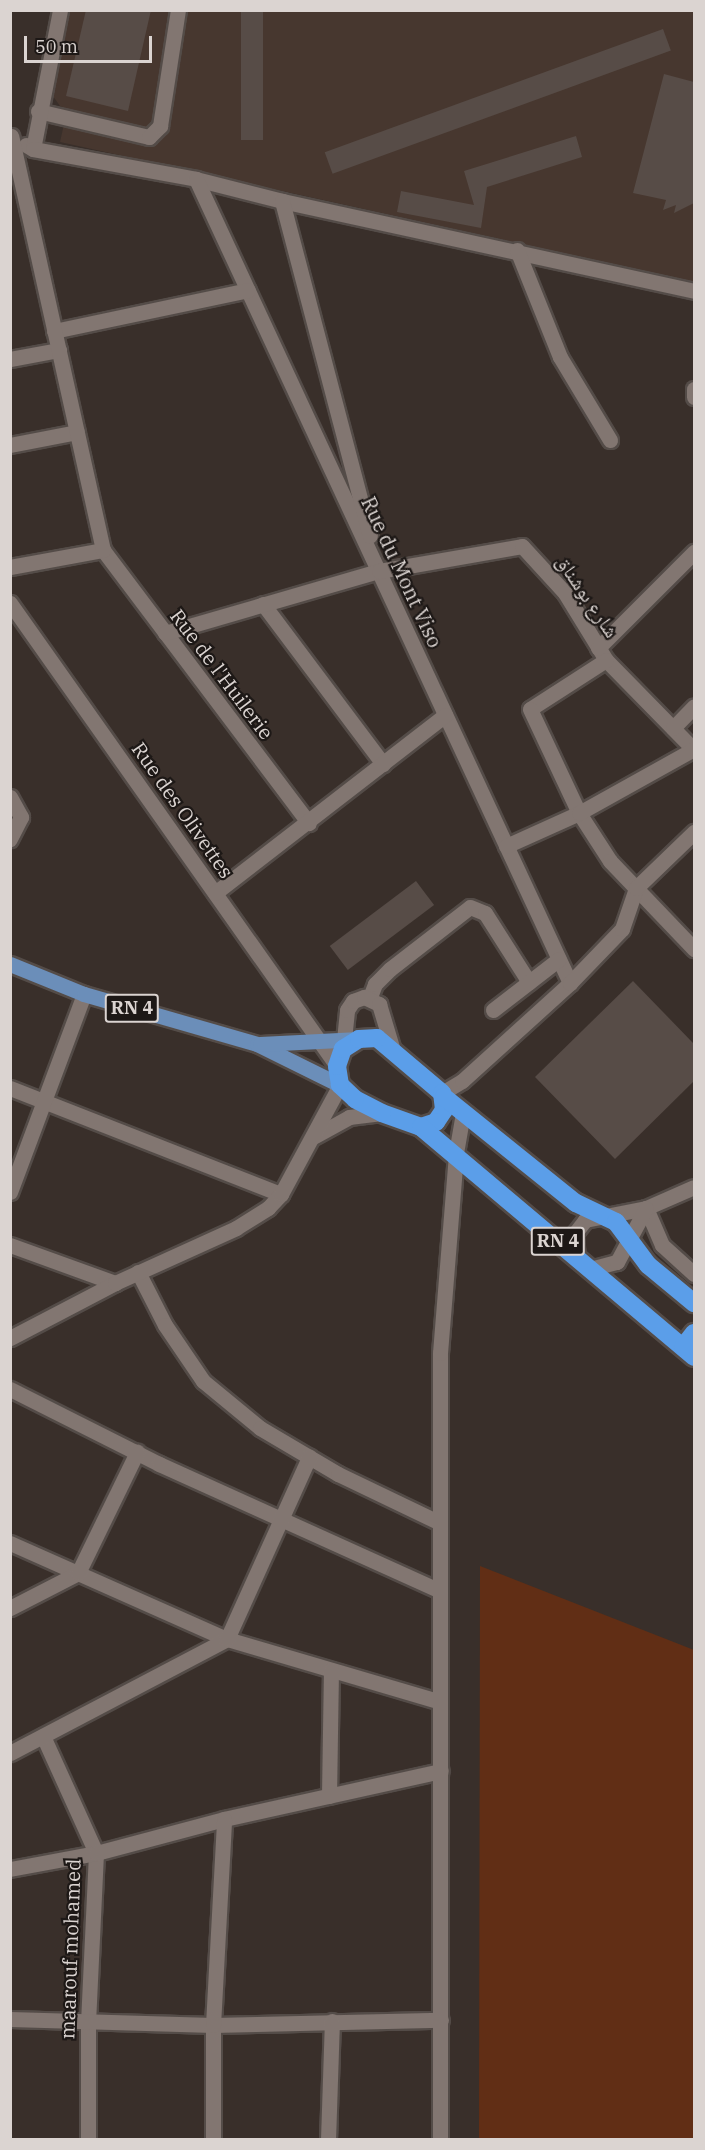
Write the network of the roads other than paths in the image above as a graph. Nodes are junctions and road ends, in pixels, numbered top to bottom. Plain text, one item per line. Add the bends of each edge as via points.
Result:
1 (60, 10) edge
2 (178, 10) edge
3 (38, 111) junction
4 (11, 134) edge
5 (33, 149) junction
6 (196, 179) junction
7 (282, 201) junction
8 (517, 250) junction
9 (248, 290) junction
10 (694, 291) edge
11 (54, 331) junction
12 (59, 350) junction
13 (10, 359) edge
14 (694, 389) edge
15 (694, 398) edge
16 (77, 432) junction
17 (610, 440) dead end
18 (10, 445) edge
19 (103, 550) junction
20 (694, 552) edge
21 (10, 567) edge
22 (378, 571) junction
23 (10, 603) edge
24 (263, 604) junction
25 (165, 633) junction
26 (602, 654) junction
27 (694, 706) edge
28 (445, 715) junction
29 (673, 728) junction
30 (694, 750) edge
31 (383, 764) junction
32 (10, 797) edge
33 (579, 813) junction
34 (309, 823) junction
35 (694, 832) edge
36 (10, 839) edge
37 (506, 846) junction
38 (636, 888) junction
39 (215, 893) junction
40 (694, 948) edge
41 (559, 959) junction
42 (10, 964) edge
43 (529, 982) junction
44 (570, 983) junction
45 (84, 994) junction
46 (370, 997) junction
47 (493, 1010) dead end
48 (322, 1041) junction
49 (257, 1044) junction
50 (392, 1047) junction
51 (345, 1049) junction
52 (340, 1085) junction
53 (10, 1088) edge
54 (443, 1095) junction
55 (44, 1103) junction
56 (382, 1113) junction
57 (463, 1113) junction
58 (421, 1127) junction
59 (313, 1138) junction
60 (456, 1154) junction
61 (694, 1187) edge
62 (10, 1192) edge
63 (280, 1194) junction
64 (646, 1208) junction
65 (603, 1215) junction
66 (631, 1239) junction
67 (10, 1245) edge
68 (584, 1264) junction
69 (138, 1272) junction
70 (694, 1274) edge
71 (115, 1283) junction
72 (694, 1303) edge
73 (694, 1333) edge
74 (10, 1338) edge
75 (688, 1352) edge
76 (10, 1389) edge
77 (137, 1452) junction
78 (309, 1457) junction
79 (281, 1519) junction
80 (438, 1522) junction
81 (10, 1543) edge
82 (78, 1573) junction
83 (438, 1590) junction
84 (10, 1608) edge
85 (227, 1639) junction
86 (331, 1670) junction
87 (438, 1701) junction
88 (43, 1736) junction
89 (10, 1753) edge
90 (441, 1771) junction
91 (328, 1796) junction
92 (224, 1819) junction
93 (96, 1853) junction
94 (10, 1869) edge
95 (10, 2019) edge
96 (441, 2020) junction
97 (332, 2021) junction
98 (88, 2024) junction
99 (213, 2025) junction
100 (88, 2139) edge
101 (213, 2139) edge
102 (328, 2139) edge
103 (440, 2139) edge

1 - 3 street
2 - 3 street via 160,126 150,137
3 - 5 street
4 - 5 street
4 - 11 street
5 - 6 street
6 - 7 street
6 - 9 street, Rue du Mont Viso
7 - 8 street
7 - 22 street
8 - 10 street
8 - 17 street via 560,357
9 - 11 street
9 - 22 street, Rue du Mont Viso
11 - 12 street
12 - 13 street
12 - 16 street
14 - 15 street
16 - 18 street
16 - 19 street
19 - 21 street
19 - 25 street, Rue de l'Huilerie
20 - 26 street
22 - 24 street
22 - 26 street, شارع بوشناق via 522,546 565,592
22 - 28 street, Rue du Mont Viso
23 - 39 street, Rue des Olivettes
24 - 25 street
24 - 31 street
25 - 34 street, Rue de l'Huilerie
26 - 29 street, شارع بوشناق
26 - 33 street via 530,709
27 - 29 street
28 - 31 street
28 - 37 street, Rue du Mont Viso
29 - 30 street, شارع بوشناق
30 - 33 street
31 - 34 street
32 - 36 street via 21,817
33 - 37 street
33 - 38 street via 610,861
34 - 39 street
35 - 38 street
37 - 41 street, Rue du Mont Viso
38 - 40 street
38 - 44 street via 622,929
39 - 48 street, Rue des Olivettes
41 - 43 street
41 - 44 street, Rue du Mont Viso
42 - 45 main road, RN 4
43 - 46 street via 485,913 470,907 390,969
43 - 47 street
44 - 54 street
45 - 49 main road, RN 4
45 - 55 street
46 - 50 street via 382,1010
46 - 51 street via 358,998 349,1005
48 - 49 main road, RN 4
48 - 51 street, Rue des Olivettes
48 - 51 main road, RN 4
49 - 52 main road, RN 4
50 - 51 highway via 376,1038
50 - 54 highway
51 - 52 highway
52 - 56 highway via 355,1099
52 - 59 street
53 - 55 street
54 - 57 highway, RN 4
54 - 58 highway via 441,1117
55 - 62 street
55 - 63 street
56 - 58 highway
56 - 59 street via 340,1120
57 - 60 street
57 - 65 highway, RN 4 via 576,1203
58 - 60 highway, RN 4
59 - 63 street
60 - 68 highway, RN 4
60 - 80 street via 440,1353
61 - 64 street
63 - 69 street via 244,1223
64 - 65 street
64 - 66 street
64 - 70 street via 662,1245
65 - 66 highway, RN 4 via 616,1222
65 - 68 street via 579,1226 573,1241
66 - 68 street via 617,1262
66 - 72 highway, RN 4 via 648,1264
67 - 71 street
68 - 75 highway, RN 4
69 - 71 street
69 - 78 street via 165,1325 203,1381 260,1428
71 - 74 street
73 - 75 highway
76 - 77 street
77 - 79 street
77 - 82 street
78 - 79 street
78 - 80 street
79 - 83 street
79 - 85 street
80 - 83 street
81 - 82 street
82 - 84 street
82 - 85 street
83 - 87 street
85 - 86 street
85 - 88 street
86 - 87 street
86 - 91 street
87 - 90 street
88 - 89 street
88 - 93 street, maarouf mohamed
90 - 91 street
90 - 96 street
91 - 92 street
92 - 93 street
92 - 99 street
93 - 94 street
93 - 98 street, maarouf mohamed
95 - 98 street
96 - 97 street
96 - 103 street
97 - 99 street
97 - 102 street
98 - 99 street
98 - 100 street, maarouf mohamed
99 - 101 street

